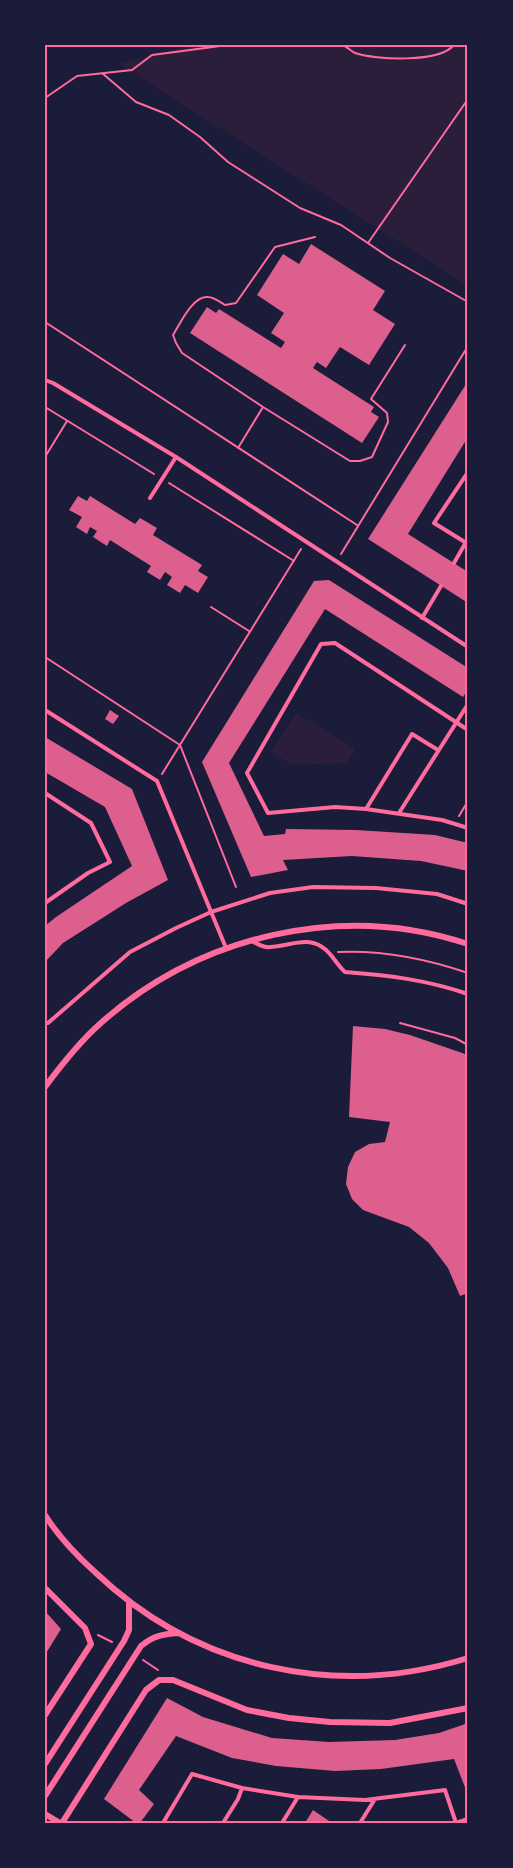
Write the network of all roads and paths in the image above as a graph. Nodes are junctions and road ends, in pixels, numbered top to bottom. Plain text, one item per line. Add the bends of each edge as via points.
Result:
1 (228, 45) edge
2 (343, 45) edge
3 (454, 45) edge
4 (102, 73) junction
5 (45, 98) edge
6 (468, 99) edge
7 (315, 237) dead end
8 (368, 243) junction
9 (468, 302) edge
10 (45, 322) edge
11 (405, 345) dead end
12 (468, 346) edge
13 (45, 380) edge
14 (263, 408) junction
15 (68, 421) dead end
16 (238, 448) junction
17 (45, 457) edge
18 (176, 457) junction
19 (468, 472) edge
20 (150, 498) dead end
21 (357, 525) junction
22 (306, 541) junction
23 (467, 543) edge
24 (338, 561) junction
25 (454, 563) dead end
26 (441, 586) dead end
27 (211, 607) dead end
28 (422, 618) junction
29 (249, 631) junction
30 (468, 647) edge
31 (45, 657) edge
32 (468, 704) edge
33 (45, 710) edge
34 (456, 722) junction
35 (468, 730) edge
36 (180, 745) junction
37 (438, 751) junction
38 (157, 781) junction
39 (45, 793) edge
40 (468, 801) edge
41 (366, 809) junction
42 (399, 813) junction
43 (454, 824) junction
44 (468, 828) edge
45 (236, 886) dead end
46 (45, 903) edge
47 (468, 904) edge
48 (211, 912) junction
49 (249, 940) junction
50 (468, 944) edge
51 (226, 948) junction
52 (328, 952) junction
53 (468, 973) edge
54 (468, 994) edge
55 (45, 1023) edge
56 (400, 1023) dead end
57 (468, 1045) edge
58 (45, 1087) edge
59 (45, 1515) edge
60 (45, 1588) edge
61 (129, 1603) junction
62 (178, 1633) junction
63 (468, 1658) edge
64 (468, 1708) edge
65 (45, 1715) edge
66 (45, 1764) edge
67 (242, 1788) junction
68 (45, 1796) edge
69 (298, 1797) junction
70 (376, 1798) junction
71 (45, 1814) edge
72 (468, 1819) edge
73 (61, 1823) edge
74 (163, 1823) edge
75 (223, 1823) edge
76 (282, 1823) edge
77 (360, 1823) edge
78 (456, 1823) edge

1 - 4 path via 152,56 132,70
2 - 3 path via 354,52 390,58 414,58 449,50
4 - 5 path via 77,76
4 - 8 path via 136,102 169,114 228,162 300,208 341,225
6 - 8 path
7 - 14 path via 275,247 236,303 225,305 209,296 193,303 173,335 182,353
8 - 9 path
10 - 16 path
11 - 14 path via 371,399 387,413 388,422 372,457 350,461
12 - 21 path
13 - 18 lane
14 - 16 path
15 - 17 path
16 - 21 path
18 - 20 lane
18 - 22 lane
19 - 23 lane via 434,523
21 - 24 path
22 - 24 lane
22 - 29 path
23 - 25 lane
24 - 28 lane
26 - 28 lane
27 - 29 path
28 - 30 lane
29 - 36 path
31 - 36 path
32 - 34 lane
33 - 38 lane
34 - 35 lane
34 - 37 lane
34 - 41 lane via 335,643 321,644 247,773 268,813 335,807
36 - 38 path
36 - 45 path
37 - 41 lane via 412,734
37 - 42 lane
38 - 48 lane
39 - 46 lane via 92,823 110,862
40 - 43 path
41 - 42 lane
42 - 43 lane
43 - 44 lane
47 - 48 lane via 437,894 313,887 270,892
48 - 51 lane
48 - 55 lane via 130,952
49 - 50 street via 290,931 356,926 423,932
49 - 51 street
49 - 52 lane via 268,948 313,942
51 - 58 street via 181,967 139,992 101,1023
52 - 53 path via 379,953
52 - 54 lane via 345,972 402,977
56 - 57 path
59 - 61 street via 79,1557
60 - 65 street via 86,1628 91,1644
61 - 62 street
61 - 66 street via 129,1630 124,1641
62 - 63 street via 247,1661 311,1674 395,1674
62 - 68 street via 161,1634 141,1646
64 - 73 street via 390,1723 330,1722 247,1710 173,1680 159,1680 146,1690
67 - 69 lane
67 - 74 lane via 192,1774
67 - 75 lane
69 - 70 lane
69 - 76 lane
70 - 77 lane
70 - 78 lane via 445,1790
71 - 73 street
72 - 78 lane

